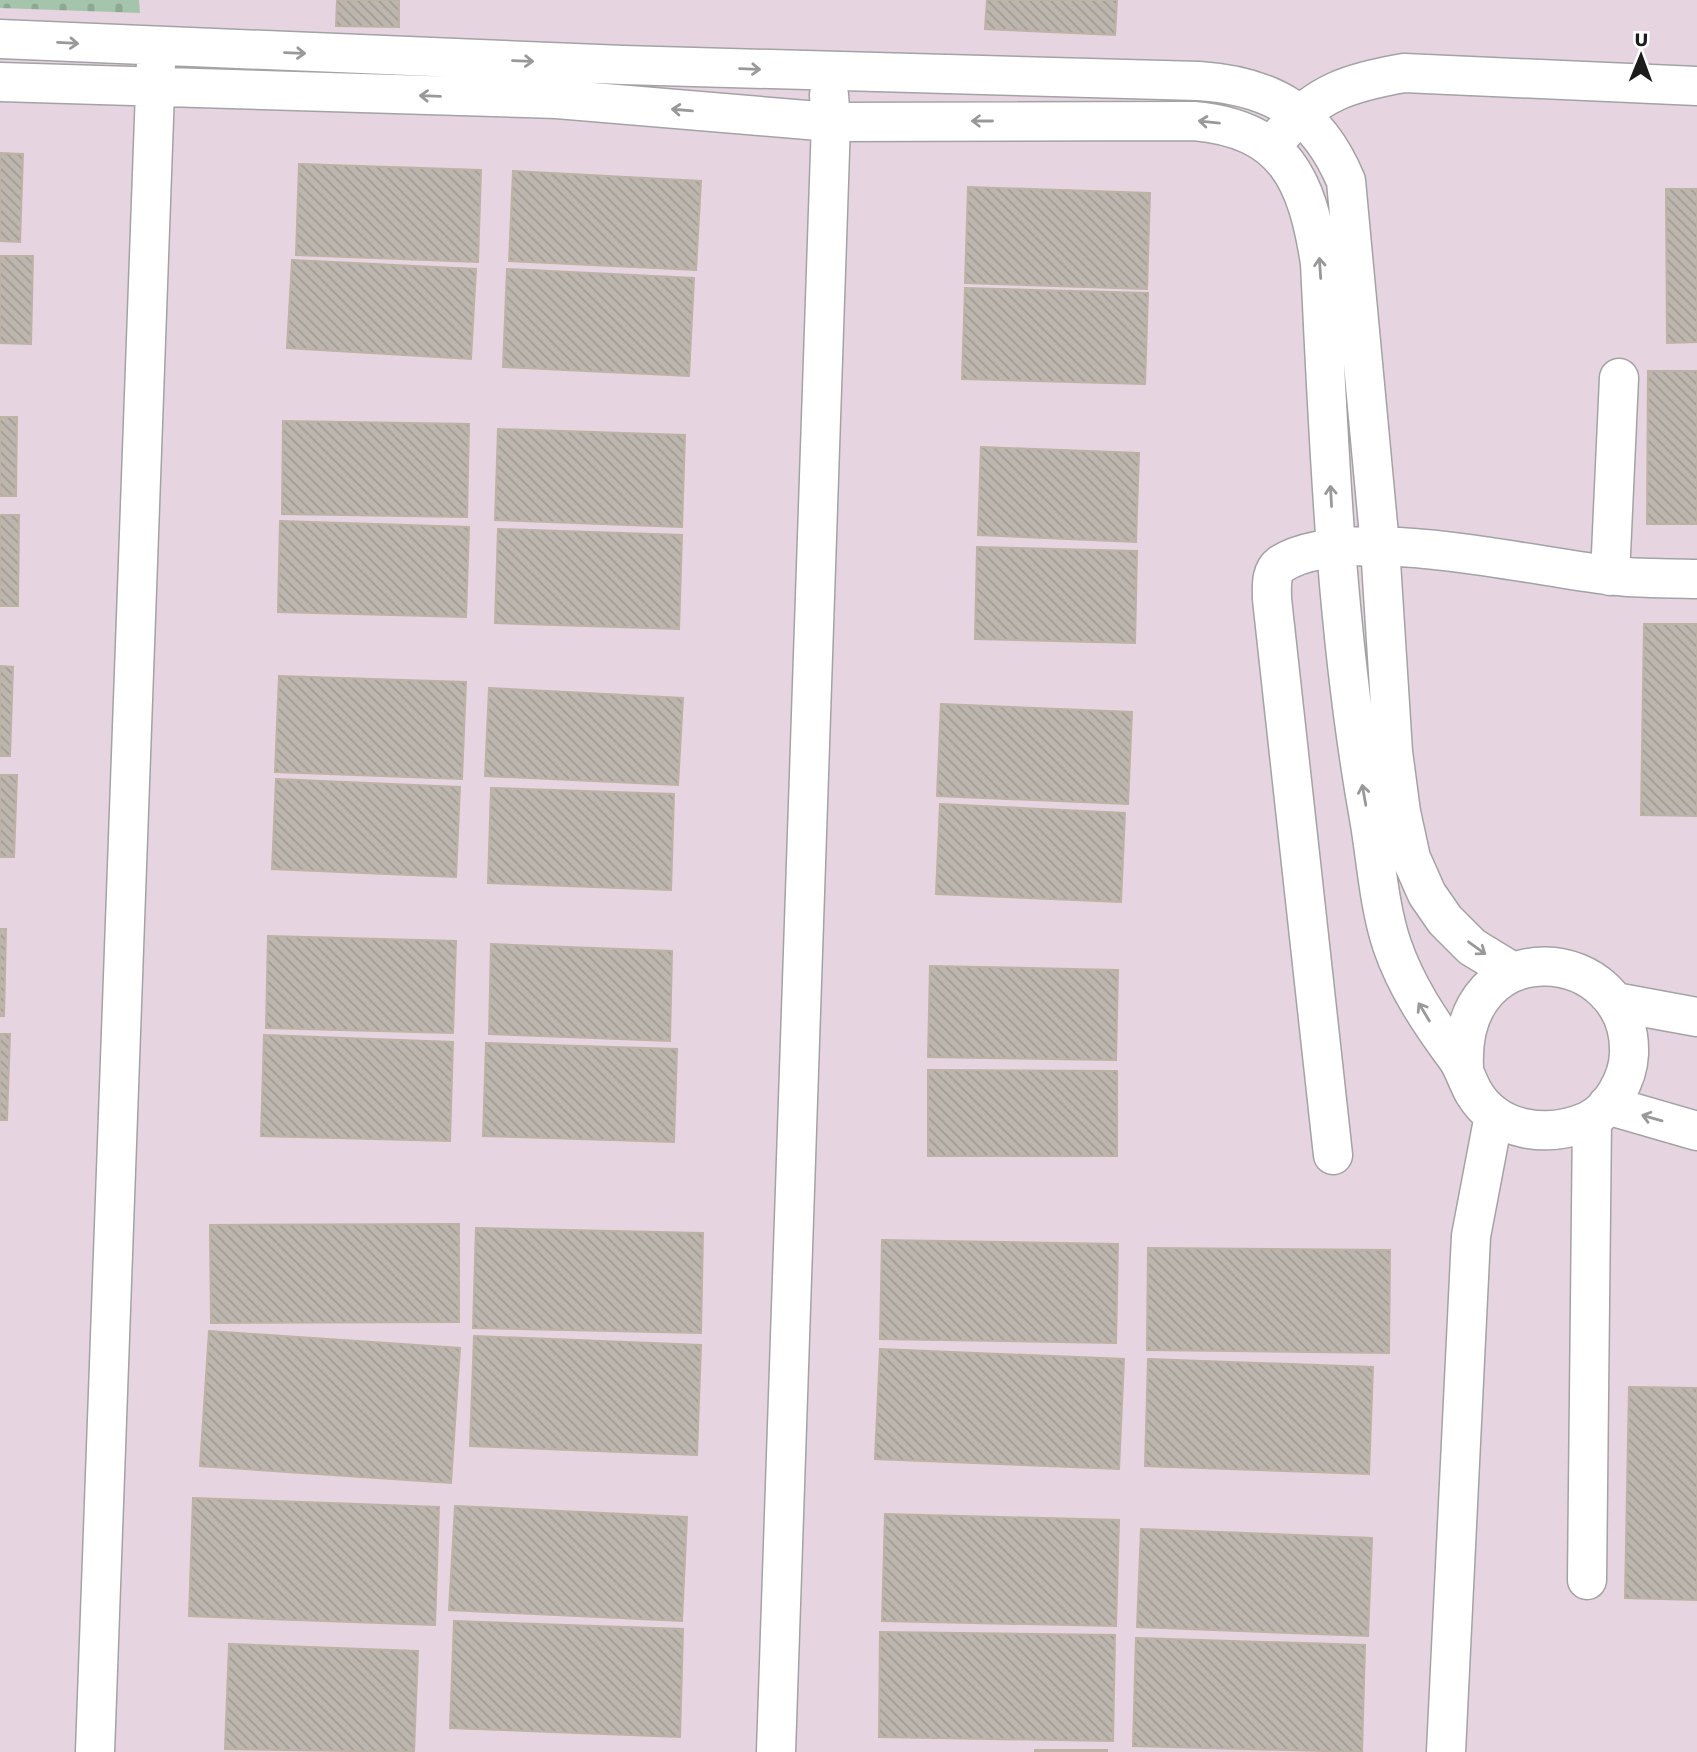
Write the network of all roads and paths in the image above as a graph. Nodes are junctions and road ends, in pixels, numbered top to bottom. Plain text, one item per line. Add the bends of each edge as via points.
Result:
1 (0, 39) edge
2 (156, 47) junction
3 (827, 72) junction
4 (0, 82) edge
5 (1697, 86) edge
6 (155, 88) junction
7 (1298, 115) junction
8 (831, 121) junction
9 (1272, 146) junction
10 (1619, 378) dead end
11 (1380, 545) junction
12 (1334, 546) junction
13 (1609, 576) junction
14 (1697, 579) edge
15 (1513, 972) junction
16 (1615, 1002) junction
17 (1697, 1017) edge
18 (1464, 1068) junction
19 (1600, 1112) junction
20 (1494, 1115) junction
21 (1697, 1131) edge
22 (1333, 1155) dead end
23 (1587, 1580) dead end
24 (95, 1752) edge
25 (776, 1752) edge
26 (1446, 1752) edge

1 -> 2 lane
2 -> 3 lane
2 - 6 lane
3 - 7 lane via 1238,84 1275,98
3 - 8 lane
4 - 6 lane
5 - 7 lane via 1404,73 1360,81 1326,95
8 -> 6 lane via 556,99
6 - 24 lane
7 - 9 lane
7 - 11 lane via 1322,134 1346,181
9 -> 8 lane via 1244,129 1194,121
8 - 25 lane
12 -> 9 lane via 1318,250 1305,198 1290,167
10 - 13 lane
11 - 12 lane
11 - 13 lane
11 -> 15 lane via 1393,752 1411,858 1444,920 1472,947
18 -> 12 lane via 1422,1011 1391,944 1361,773
12 - 22 lane via 1281,565 1272,584
13 - 14 lane
15 - 16 lane via 1540,966 1569,969 1595,982
15 - 18 lane via 1488,988 1471,1011 1462,1039
16 - 17 lane
16 - 19 lane via 1627,1027 1629,1056 1623,1082
18 - 20 lane via 1475,1094
19 - 20 lane via 1560,1131 1525,1130
21 -> 19 lane
19 - 23 lane
20 - 26 lane via 1471,1236

